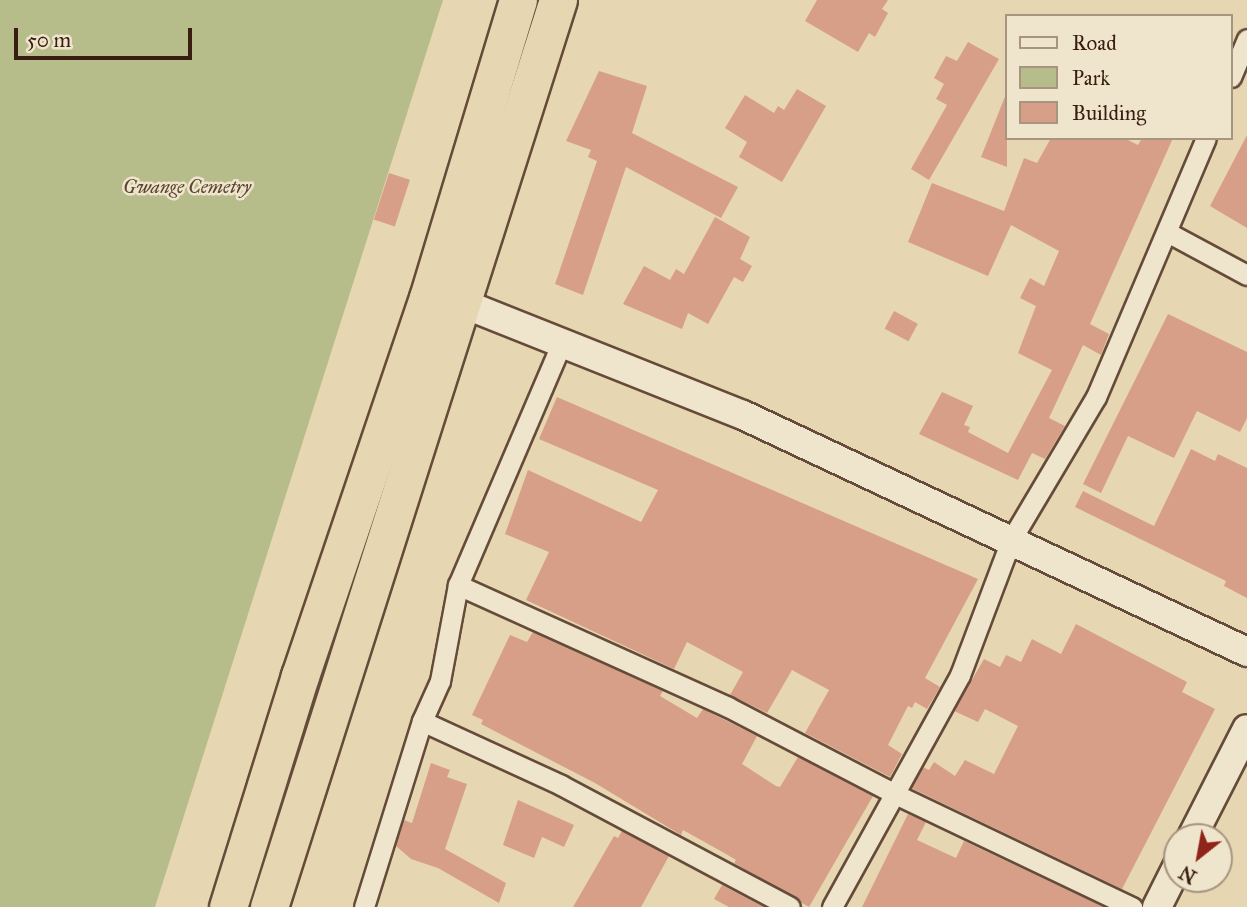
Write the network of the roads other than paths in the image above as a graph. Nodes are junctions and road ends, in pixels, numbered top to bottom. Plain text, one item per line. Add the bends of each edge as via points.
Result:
1 (518, 0) edge
2 (558, 0) edge
3 (1247, 38) edge
4 (1233, 72) edge
5 (1205, 140) edge
6 (1167, 232) junction
7 (1247, 275) edge
8 (428, 298) junction
9 (464, 304) junction
10 (562, 342) junction
11 (1011, 540) junction
12 (458, 585) junction
13 (1247, 652) edge
14 (422, 721) junction
15 (1247, 729) edge
16 (895, 794) junction
17 (1199, 823) edge
18 (228, 907) edge
19 (269, 907) edge
20 (364, 907) edge
21 (790, 907) edge
22 (832, 907) edge
23 (1132, 907) edge

1 - 8 highway
2 - 9 highway
3 - 4 street
5 - 6 street
6 - 7 street
6 - 11 street via 1096,397
8 - 9 main road
8 - 18 highway via 300,676
9 - 10 main road
9 - 19 highway
10 - 11 main road via 743,415
10 - 12 street
11 - 13 main road
11 - 16 street via 960,675
12 - 14 street via 440,681
12 - 16 street via 716,702
14 - 20 street
14 - 21 street via 561,785
15 - 17 main road
16 - 22 street
16 - 23 street

